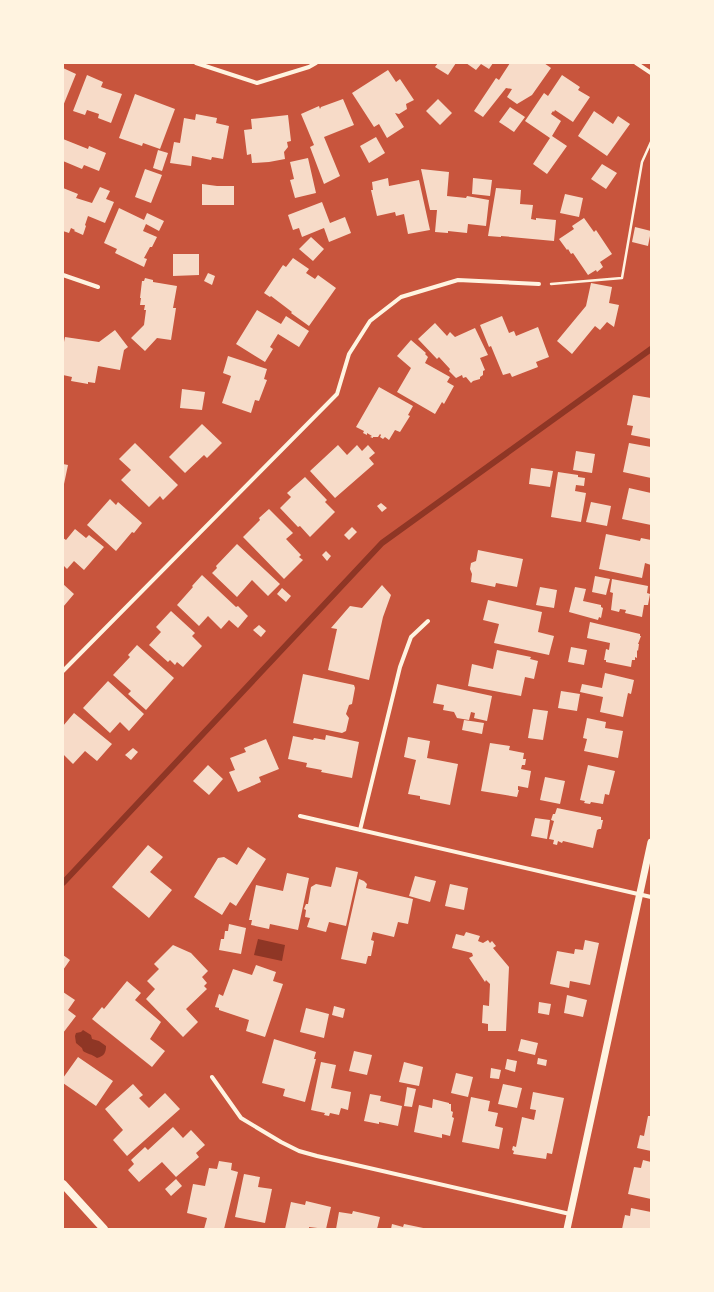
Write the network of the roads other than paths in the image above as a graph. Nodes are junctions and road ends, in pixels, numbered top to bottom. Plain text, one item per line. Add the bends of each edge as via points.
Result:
1 (196, 63) edge
2 (316, 63) edge
3 (636, 63) edge
4 (651, 73) edge
5 (63, 275) edge
6 (539, 284) road end
7 (98, 288) dead end
8 (428, 621) dead end
9 (63, 671) edge
10 (300, 816) dead end
11 (360, 830) junction
12 (651, 842) edge
13 (640, 895) junction
14 (651, 897) edge
15 (212, 1076) dead end
16 (63, 1184) edge
17 (570, 1214) junction
18 (104, 1229) edge
19 (567, 1229) edge

1 - 2 street via 257,83
3 - 4 street
5 - 7 street
6 - 9 street via 458,280 401,297 370,321 349,354 337,394
8 - 11 street via 411,637 400,667
10 - 11 street
11 - 13 street
12 - 13 street
13 - 14 street
13 - 17 street
15 - 17 street via 241,1118 299,1151
16 - 18 main road
17 - 19 street

